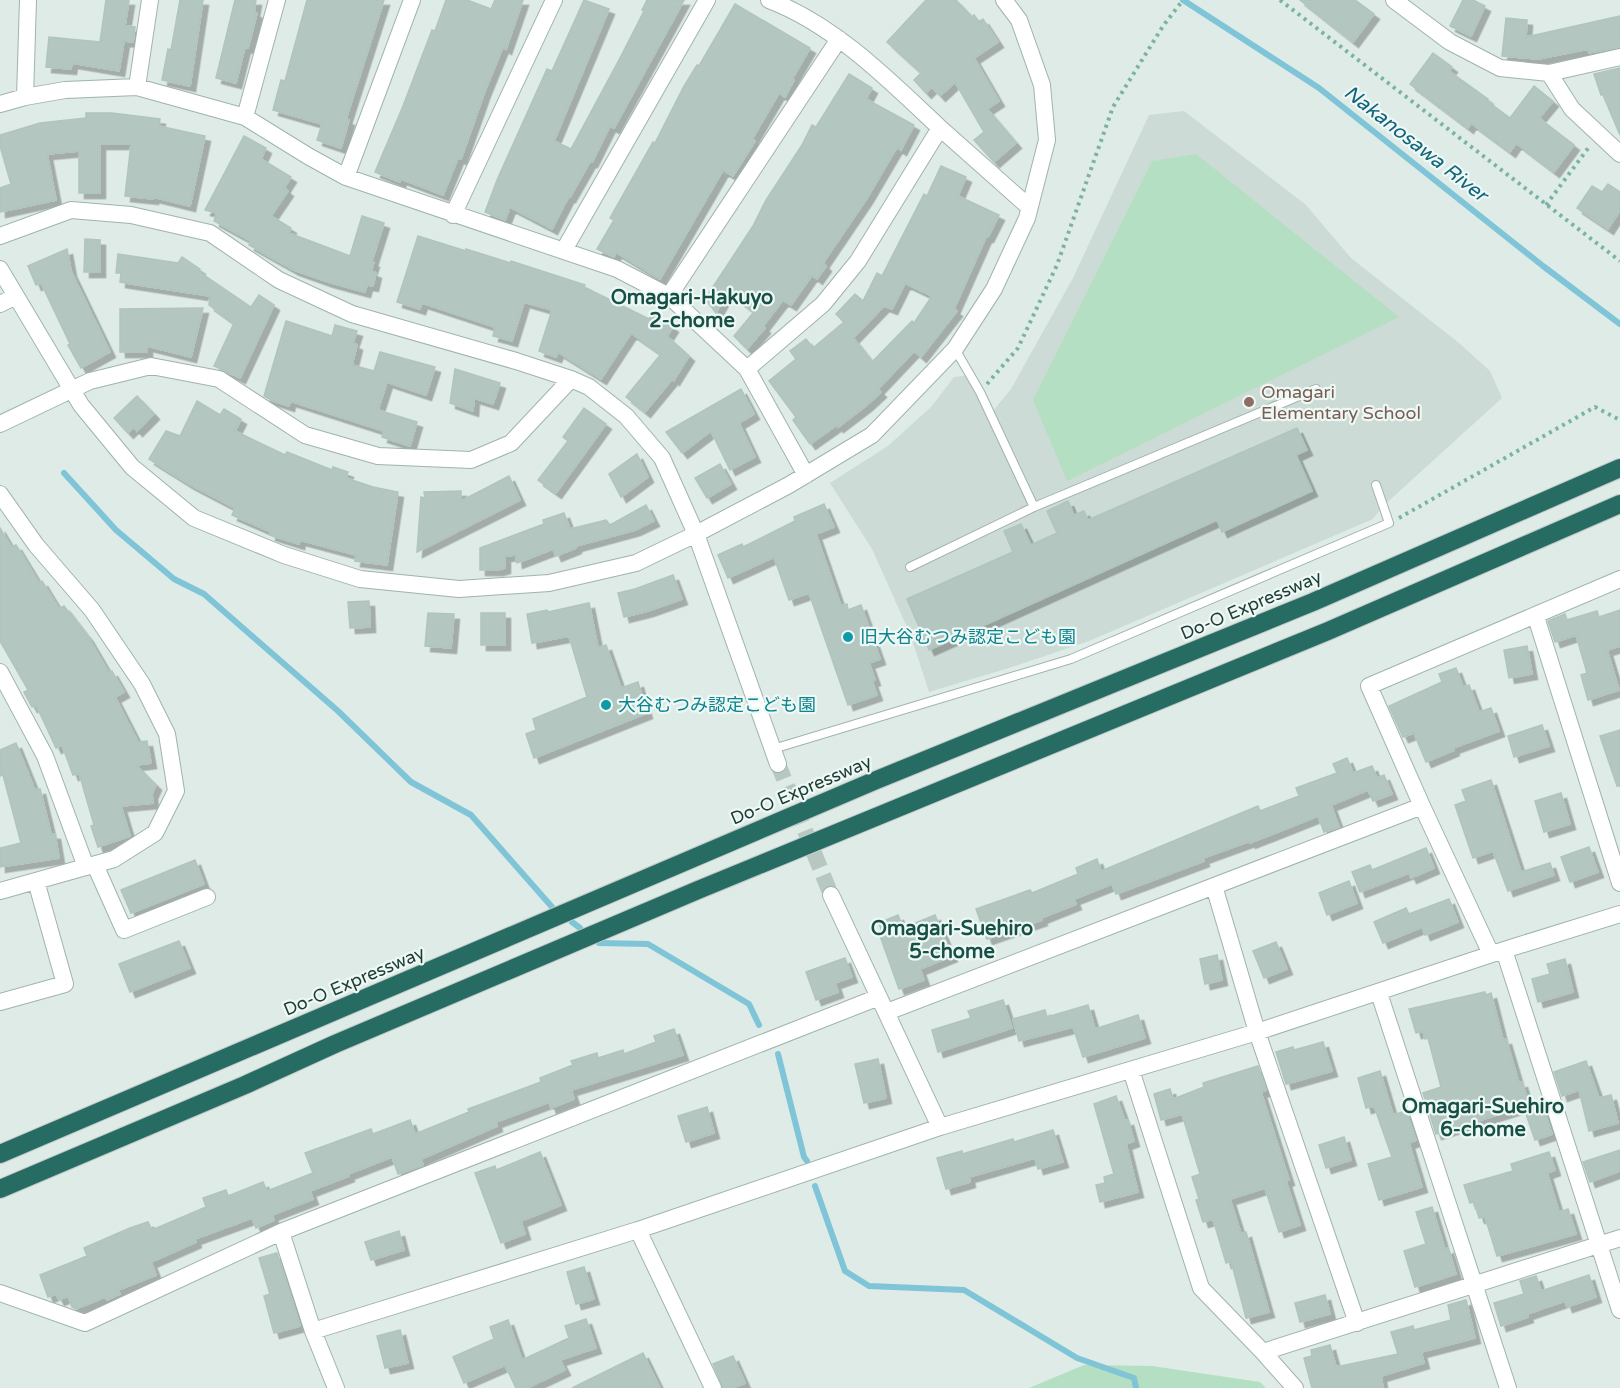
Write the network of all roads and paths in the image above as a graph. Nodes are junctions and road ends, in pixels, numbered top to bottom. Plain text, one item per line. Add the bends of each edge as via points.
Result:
1 (28, 0) edge
2 (150, 0) edge
3 (277, 0) edge
4 (412, 0) edge
5 (554, 0) edge
6 (707, 0) edge
7 (769, 0) edge
8 (1004, 0) edge
9 (1183, 0) edge
10 (1280, 0) edge
11 (1394, 0) edge
12 (839, 39) junction
13 (1620, 57) edge
14 (1549, 73) junction
15 (136, 87) junction
16 (25, 97) junction
17 (0, 104) edge
18 (245, 117) junction
19 (940, 128) junction
20 (1598, 134) junction
21 (1620, 154) edge
22 (346, 177) junction
23 (1546, 205) junction
24 (1029, 207) junction
25 (453, 215) junction
26 (0, 236) edge
27 (564, 250) junction
28 (1620, 261) edge
29 (0, 269) edge
30 (16, 296) junction
31 (669, 296) junction
32 (0, 304) edge
33 (955, 349) junction
34 (747, 369) junction
35 (571, 379) junction
36 (1316, 389) dead end
37 (71, 391) junction
38 (980, 392) junction
39 (1620, 420) edge
40 (0, 424) edge
41 (1620, 468) edge
42 (806, 475) junction
43 (1376, 485) dead end
44 (0, 494) edge
45 (1620, 504) edge
46 (1034, 507) junction
47 (1389, 523) junction
48 (696, 534) junction
49 (910, 567) dead end
50 (1620, 579) edge
51 (1536, 617) junction
52 (0, 672) edge
53 (776, 756) joint
54 (1422, 806) junction
55 (91, 866) junction
56 (36, 881) junction
57 (1620, 883) edge
58 (1214, 886) junction
59 (0, 891) edge
60 (831, 895) tunnel mouth
61 (207, 897) dead end
62 (1620, 914) edge
63 (1498, 952) junction
64 (1379, 993) junction
65 (879, 997) junction
66 (0, 1002) edge
67 (887, 1012) junction
68 (1257, 1032) junction
69 (1131, 1070) junction
70 (940, 1127) junction
71 (0, 1154) edge
72 (0, 1188) edge
73 (638, 1230) junction
74 (281, 1232) junction
75 (1620, 1238) edge
76 (1598, 1245) junction
77 (1474, 1284) junction
78 (0, 1293) edge
79 (1620, 1310) edge
80 (1357, 1323) junction
81 (313, 1331) junction
82 (1263, 1352) junction
83 (336, 1388) edge
84 (713, 1388) edge
85 (1295, 1388) edge
86 (1508, 1388) edge

1 - 16 street
2 - 15 street
3 - 18 street
4 - 22 street
5 - 25 street
6 - 27 street
7 - 12 street
8 - 24 street via 1019,21 1042,85 1047,140
9 - 38 path via 1113,107 1057,265 1018,348
10 - 23 path
11 - 14 street via 1450,42 1500,68
12 - 19 street
12 - 31 street
13 - 14 street
14 - 20 street via 1572,109
15 - 16 street via 65,90
15 - 18 street
16 - 17 street
18 - 22 street
19 - 24 street
19 - 34 street via 858,261 823,304
20 - 21 street
20 - 23 path
22 - 25 street
23 - 28 path
24 - 33 street via 994,289
25 - 27 street
26 - 35 street via 71,210 131,215 210,233 279,280 352,314
27 - 31 street via 617,269
29 - 30 street
30 - 32 street
30 - 37 street
31 - 34 street
33 - 38 lane
33 - 42 street via 872,435
34 - 42 street
35 - 37 street via 511,443 471,460 378,456 305,435 219,378 151,366 90,381
35 - 48 street via 589,387 626,416 662,458
36 - 46 lane
37 - 40 street
37 - 48 street via 132,467 194,518 284,555 360,579 459,589 549,583 636,563
38 - 46 lane
39 - 47 path via 1595,407
41 - 71 highway, Do-O Expressway via 1303,606 874,781
42 - 48 street
43 - 47 lane
44 - 55 street via 36,545 92,610 142,684 167,734 176,791 155,833 114,859
45 - 72 highway via 1328,631 665,903
46 - 49 lane
47 - 53 lane via 1071,659
48 - 53 street
50 - 51 street
51 - 54 street via 1369,686
51 - 57 street
52 - 55 street via 45,756
54 - 58 street
54 - 63 street
55 - 56 street
55 - 61 street via 124,930
56 - 59 street
56 - 66 street via 65,984
58 - 67 street
58 - 68 street
60 - 65 street
62 - 63 street
63 - 64 street
63 - 76 street
64 - 68 street
64 - 77 street
65 - 67 street
65 - 74 street
67 - 70 street
68 - 69 street
68 - 80 street
69 - 70 street
69 - 82 street via 1201,1288
70 - 73 street
73 - 81 street
73 - 84 street
74 - 78 street via 85,1323
74 - 81 street
75 - 76 street
76 - 77 street
76 - 79 street
77 - 80 street
77 - 86 street
80 - 82 street
81 - 83 street
82 - 85 street

